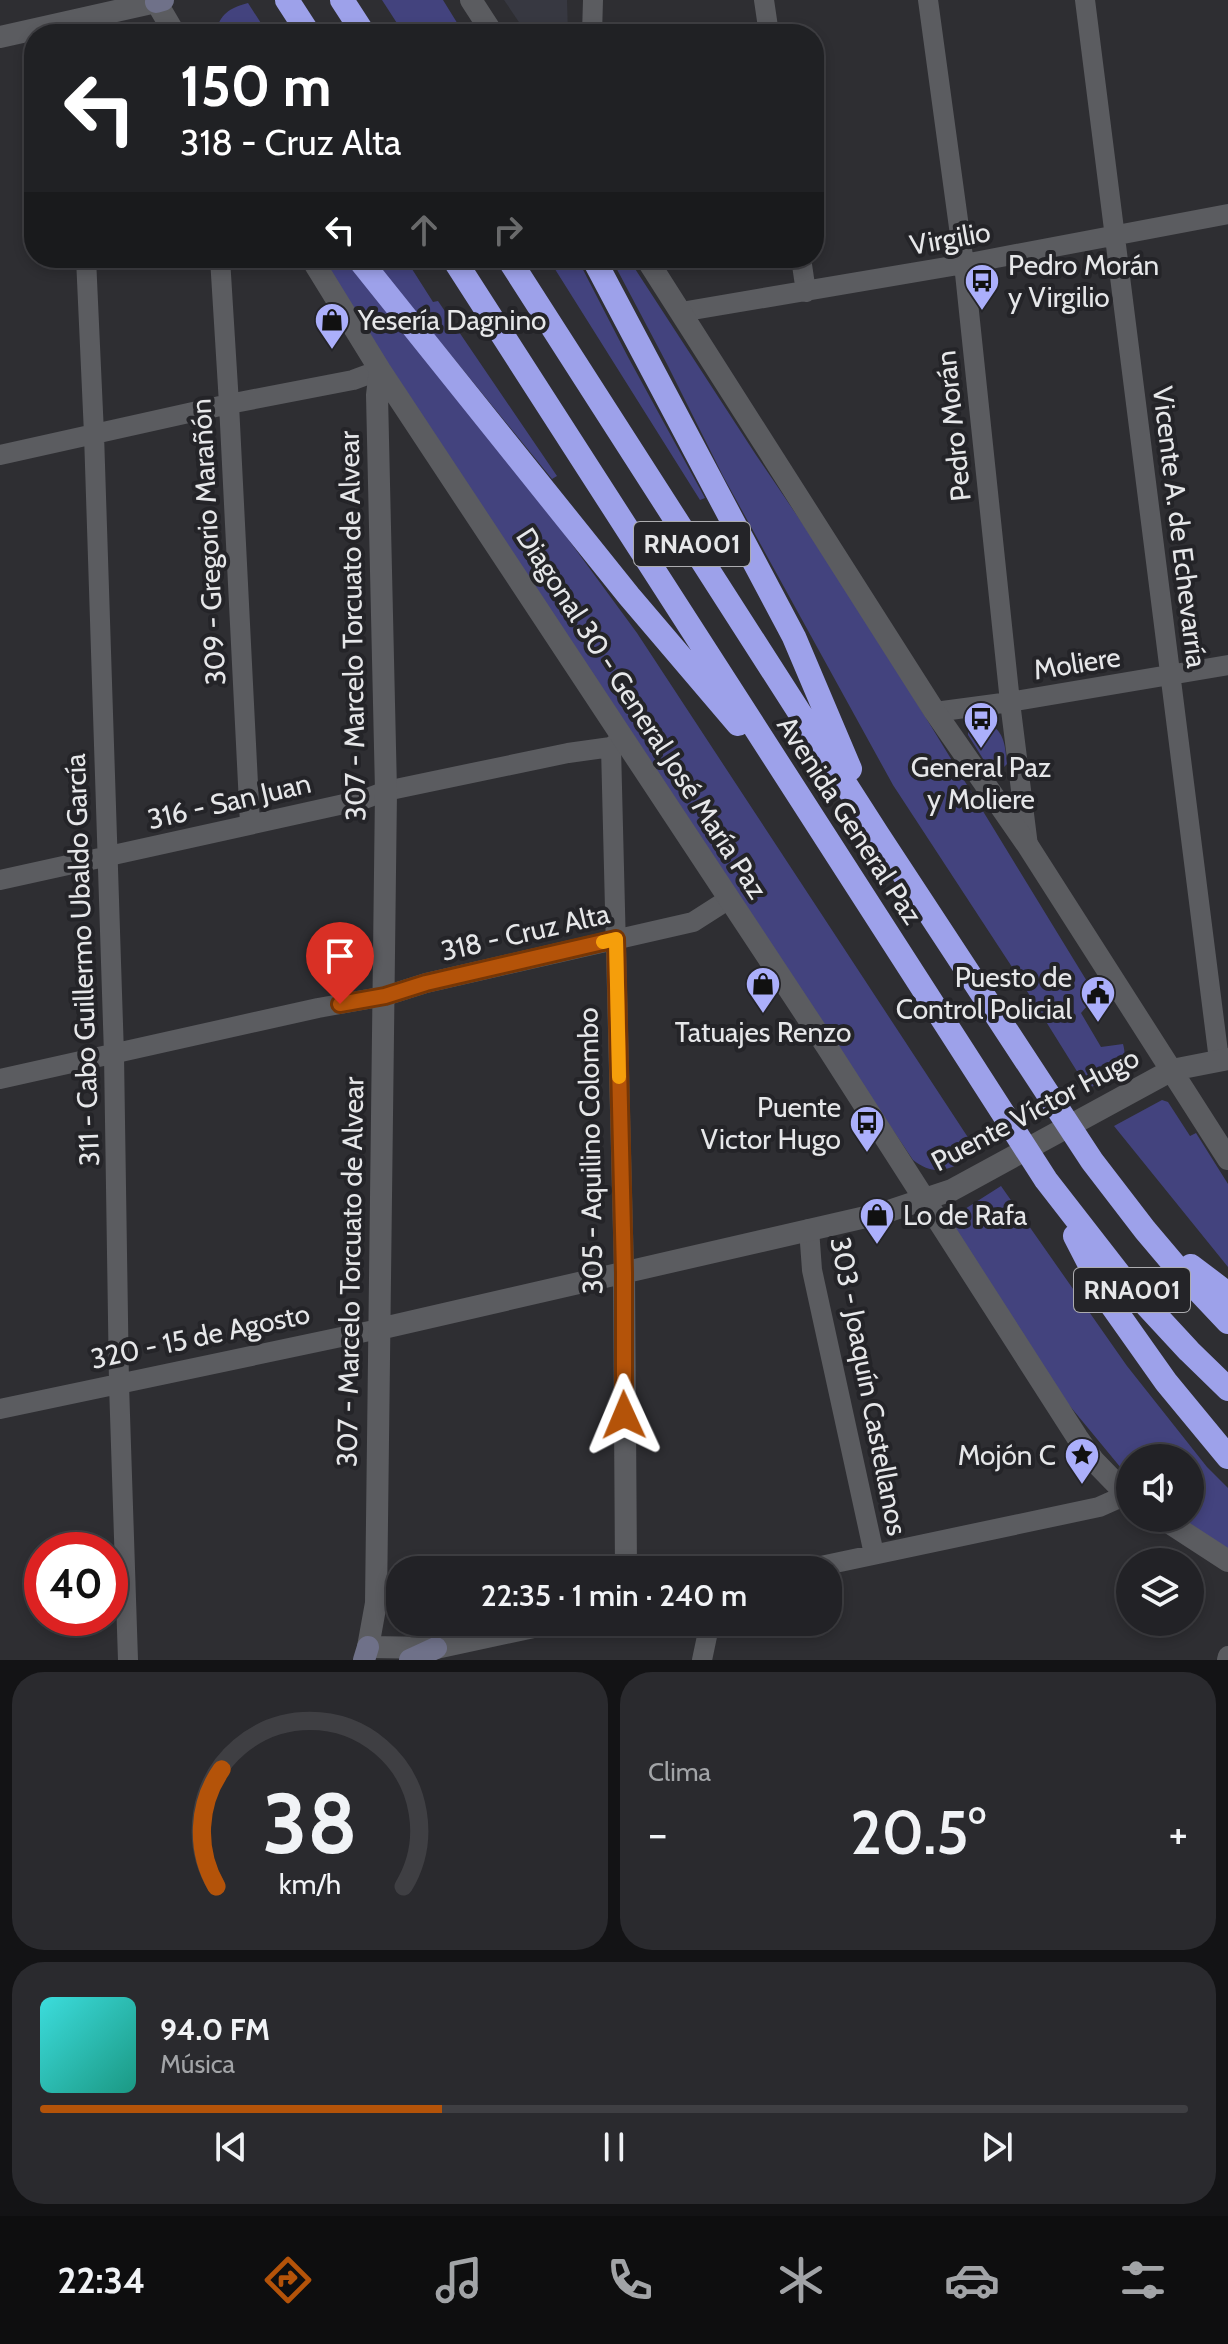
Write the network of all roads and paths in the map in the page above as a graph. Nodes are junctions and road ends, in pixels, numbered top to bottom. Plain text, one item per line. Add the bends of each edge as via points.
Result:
1 (287, 0) edge
2 (342, 0) edge
3 (471, 0) edge
4 (593, 0) edge
5 (764, 0) edge
6 (928, 0) edge
7 (1085, 0) edge
8 (158, 1) edge
9 (89, 24) edge
10 (170, 24) edge
11 (303, 24) edge
12 (358, 24) edge
13 (487, 24) edge
14 (592, 24) edge
15 (768, 24) edge
16 (24, 34) edge
17 (0, 37) edge
18 (1228, 214) edge
19 (1115, 235) junction
20 (964, 264) junction
21 (86, 268) edge
22 (221, 268) edge
23 (317, 268) edge
24 (366, 268) edge
25 (459, 268) edge
26 (514, 268) edge
27 (598, 268) edge
28 (652, 268) edge
29 (802, 268) edge
30 (806, 292) junction
31 (681, 312) junction
32 (380, 370) junction
33 (229, 404) junction
34 (94, 434) junction
35 (0, 455) edge
36 (1228, 665) edge
37 (1171, 676) junction
38 (1010, 702) junction
39 (935, 712) junction
40 (617, 742) junction
41 (386, 791) junction
42 (799, 796) junction
43 (250, 824) junction
44 (876, 830) junction
45 (1028, 846) junction
46 (106, 858) junction
47 (0, 880) edge
48 (729, 899) junction
49 (616, 939) junction
50 (385, 996) junction
51 (114, 1055) junction
52 (1223, 1060) edge
53 (1172, 1070) junction
54 (0, 1079) edge
55 (1228, 1159) edge
56 (1046, 1180) junction
57 (925, 1199) junction
58 (809, 1229) junction
59 (1145, 1230) junction
60 (624, 1273) junction
61 (1228, 1294) edge
62 (1228, 1322) edge
63 (379, 1329) junction
64 (119, 1384) junction
65 (1228, 1389) edge
66 (0, 1409) edge
67 (1228, 1457) edge
68 (1116, 1484) edge
69 (1116, 1501) edge
70 (1183, 1532) edge
71 (874, 1554) junction
72 (626, 1556) edge
73 (842, 1561) edge
74 (1228, 1561) edge
75 (492, 1636) edge
76 (707, 1636) edge
77 (436, 1648) junction
78 (366, 1653) edge
79 (128, 1660) edge
80 (410, 1660) edge
81 (702, 1660) edge

1 - 11 highway
2 - 12 highway
3 - 13 street
4 - 14 street
5 - 15 street
6 - 20 street, Pedro Morán
7 - 19 street, Vicente A. de Echevarría
8 - 9 street
8 - 10 street
16 - 17 street
18 - 19 street, Virgilio
19 - 20 street, Virgilio
19 - 37 street, Vicente A. de Echevarría
20 - 30 street, Virgilio
20 - 38 street, Pedro Morán
21 - 34 street, 311 - Cabo Guillermo Ubaldo García
22 - 33 street, 309 - Gregorio Marañón
23 - 32 street, Diagonal 30 - General José María Paz
24 - 42 highway via 629,596
25 - 42 highway, Avenida General Paz / RNA001
26 - 44 highway, Avenida General Paz / RNA001
27 - 44 highway via 794,637
28 - 31 street
29 - 30 street
30 - 31 street, Virgilio
31 - 39 street
32 - 33 street
32 - 40 street, Diagonal 30 - General José María Paz
32 - 41 street, 307 - Marcelo Torcuato de Alvear
33 - 34 street
33 - 43 street, 309 - Gregorio Marañón
34 - 35 street
34 - 46 street, 311 - Cabo Guillermo Ubaldo García
36 - 37 street, Moliere
37 - 38 street, Moliere
37 - 52 street, Vicente A. de Echevarría
38 - 39 street, Moliere
38 - 45 street, Pedro Morán
39 - 45 street
40 - 41 street, 316 - San Juan
40 - 48 street, Diagonal 30 - General José María Paz
40 - 49 street, 305 - Aquilino Colombo
41 - 43 street, 316 - San Juan
41 - 50 street, 307 - Marcelo Torcuato de Alvear
42 - 56 highway, Avenida General Paz / RNA001
43 - 46 street, 316 - San Juan
44 - 59 highway, Avenida General Paz / RNA001 via 1031,1071
45 - 53 street
46 - 47 street, 316 - San Juan
46 - 51 street, 311 - Cabo Guillermo Ubaldo García
48 - 49 street, 318 - Cruz Alta via 693,922
48 - 57 street, Diagonal 30 - General José María Paz
49 - 50 street, 318 - Cruz Alta
49 - 60 street, 305 - Aquilino Colombo
50 - 51 street, 318 - Cruz Alta
50 - 63 street, 307 - Marcelo Torcuato de Alvear
51 - 54 street, 318 - Cruz Alta
51 - 64 street, 311 - Cabo Guillermo Ubaldo García
52 - 53 street, Puente Víctor Hugo
53 - 55 street
53 - 57 street, Puente Víctor Hugo via 986,1173
56 - 65 highway, Avenida General Paz / RNA001 via 1126,1283
56 - 67 highway via 1108,1300
57 - 58 street, 320 - 15 de Agosto
57 - 68 street, Diagonal 30 - General José María Paz via 1077,1437
58 - 60 street, 320 - 15 de Agosto
58 - 71 street, 303 - Joaquín Castellanos via 812,1270
59 - 61 highway
59 - 62 highway, Avenida General Paz / RNA001
60 - 63 street, 320 - 15 de Agosto
60 - 72 street, 305 - Aquilino Colombo
63 - 64 street, 320 - 15 de Agosto
63 - 78 street, 307 - Marcelo Torcuato de Alvear via 376,1603
64 - 66 street, 320 - 15 de Agosto
64 - 79 street, 311 - Cabo Guillermo Ubaldo García
69 - 71 street
70 - 74 street
71 - 73 street
75 - 77 street
76 - 81 street
77 - 78 street
77 - 80 main road

